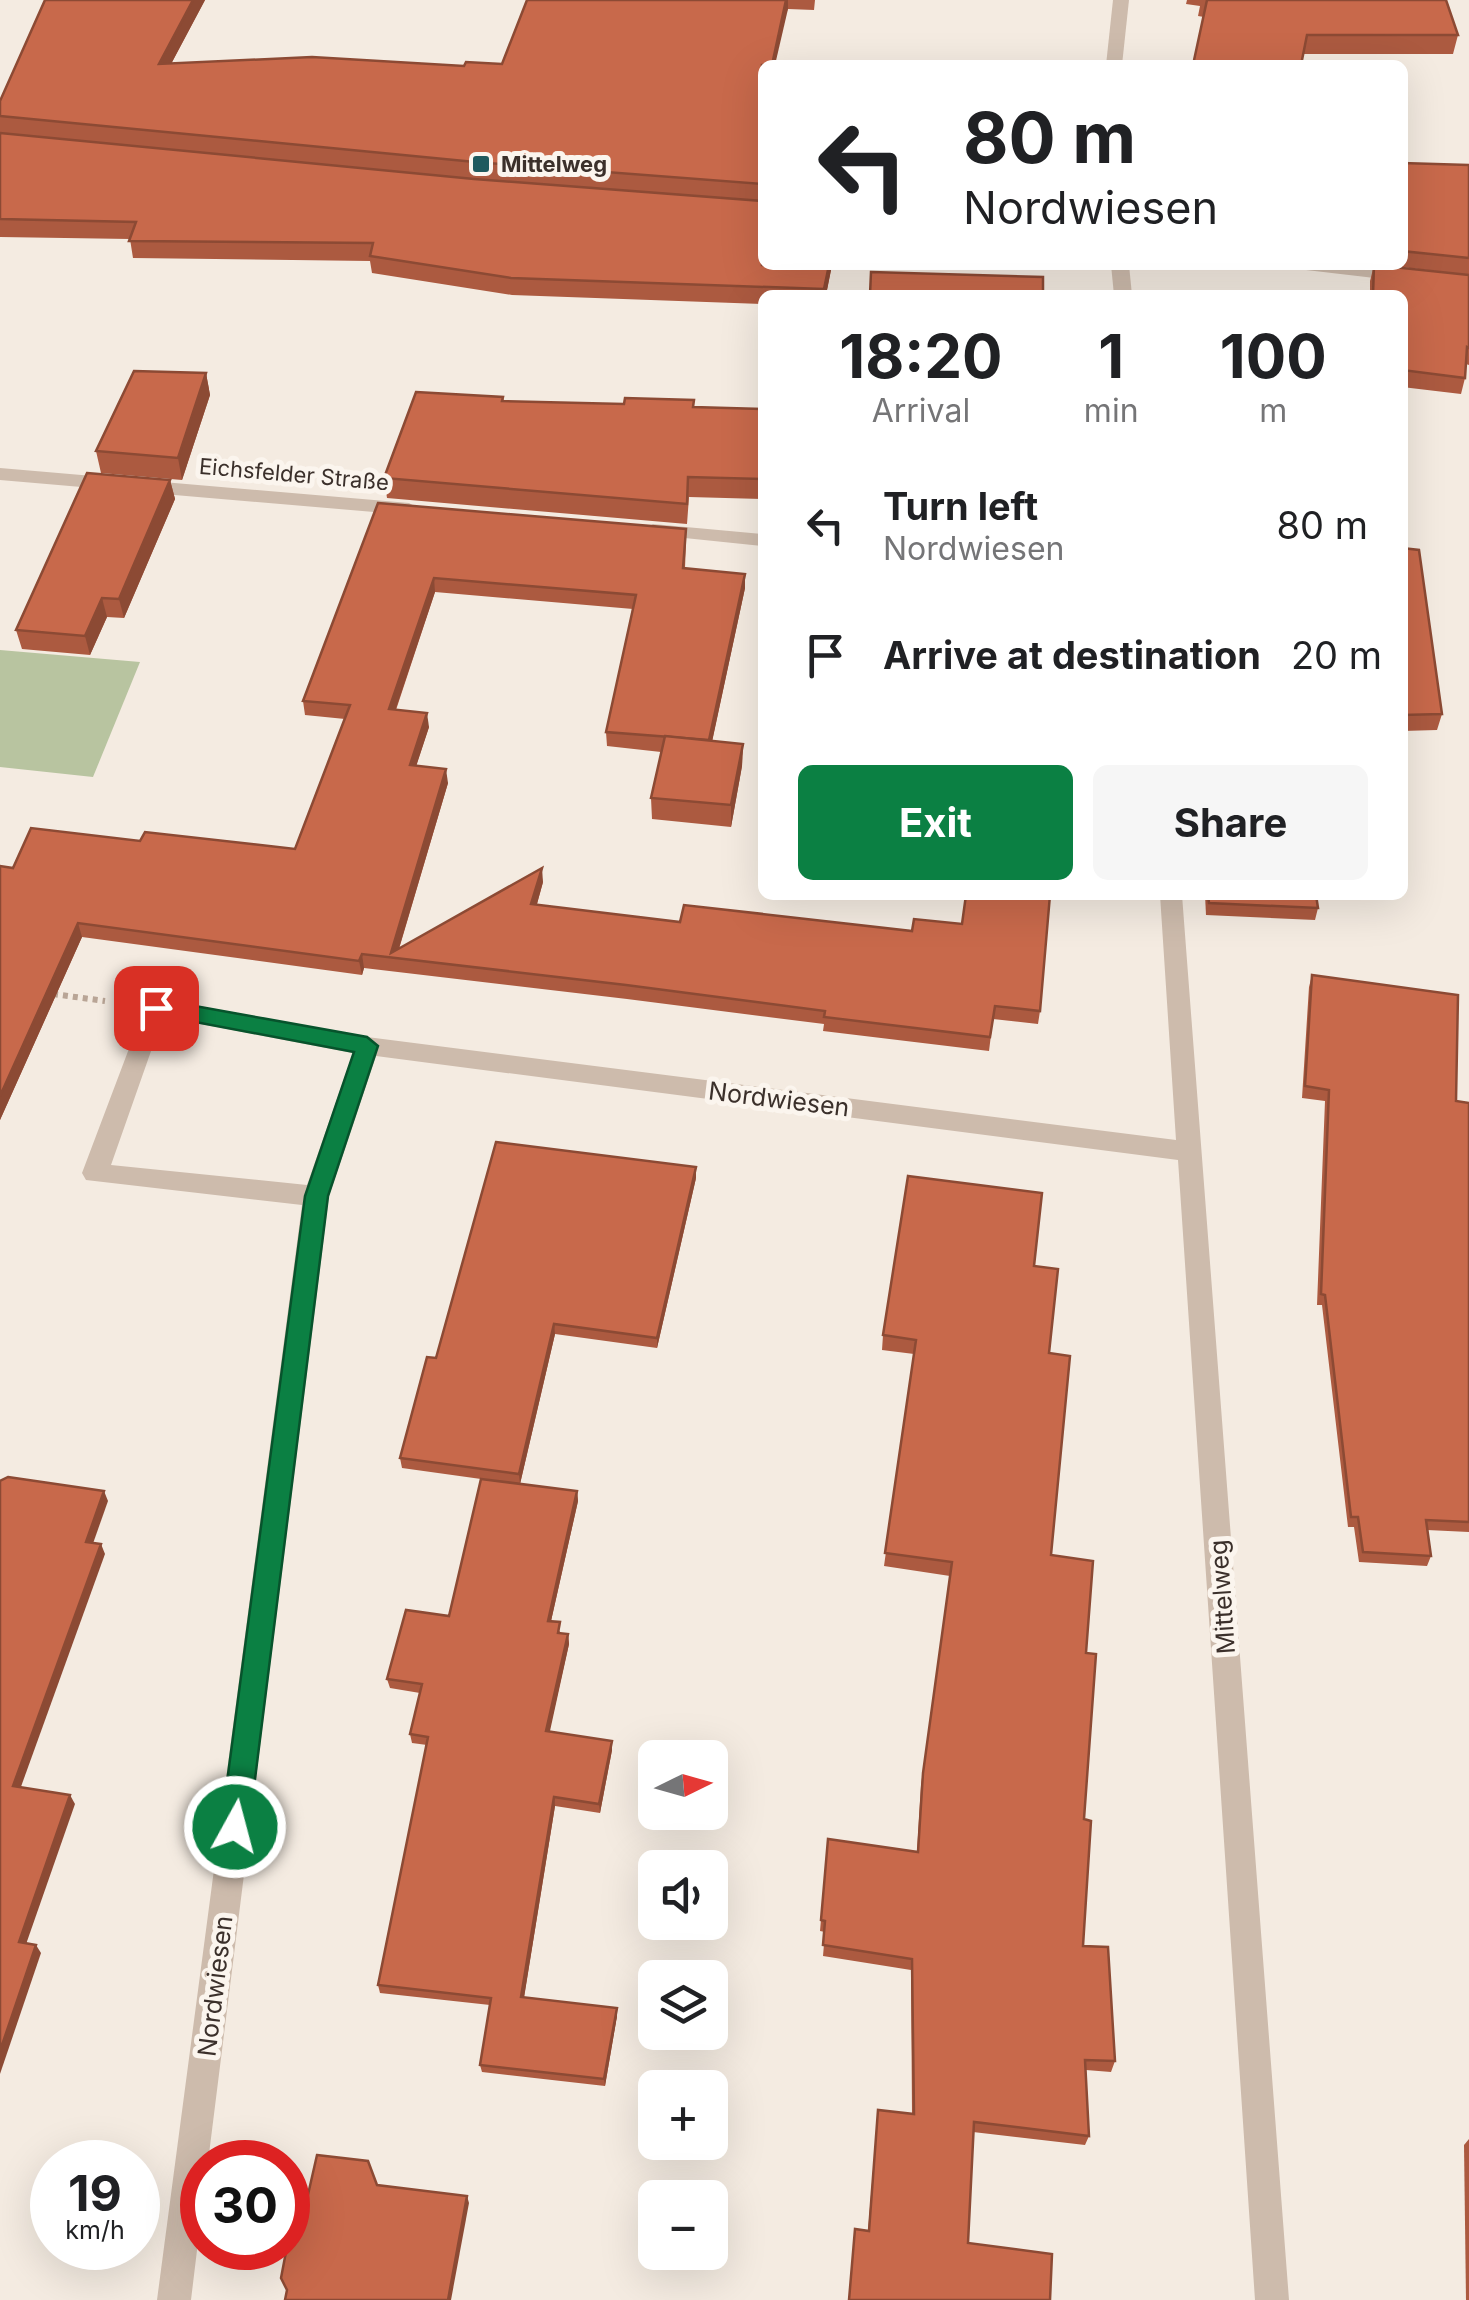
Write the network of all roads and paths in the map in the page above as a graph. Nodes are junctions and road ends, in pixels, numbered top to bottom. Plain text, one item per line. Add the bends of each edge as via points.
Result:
1 (1121, 0) edge
2 (1115, 60) edge
3 (1349, 270) edge
4 (1469, 284) edge
5 (0, 474) edge
6 (430, 511) edge
7 (626, 528) edge
8 (758, 540) edge
9 (1171, 900) edge
10 (39, 992) edge
11 (156, 1008) junction
12 (367, 1046) junction
13 (1190, 1152) junction
14 (316, 1196) junction
15 (174, 2300) edge
16 (1272, 2300) edge

1 - 2 street
3 - 4 street
5 - 6 street, Eichsfelder Straße
7 - 8 street
9 - 13 street, Mittelweg
10 - 11 path
11 - 12 street, Nordwiesen
11 - 14 street via 96,1172
12 - 13 street, Nordwiesen
12 - 14 street, Nordwiesen
13 - 16 street, Mittelweg
14 - 15 street, Nordwiesen

